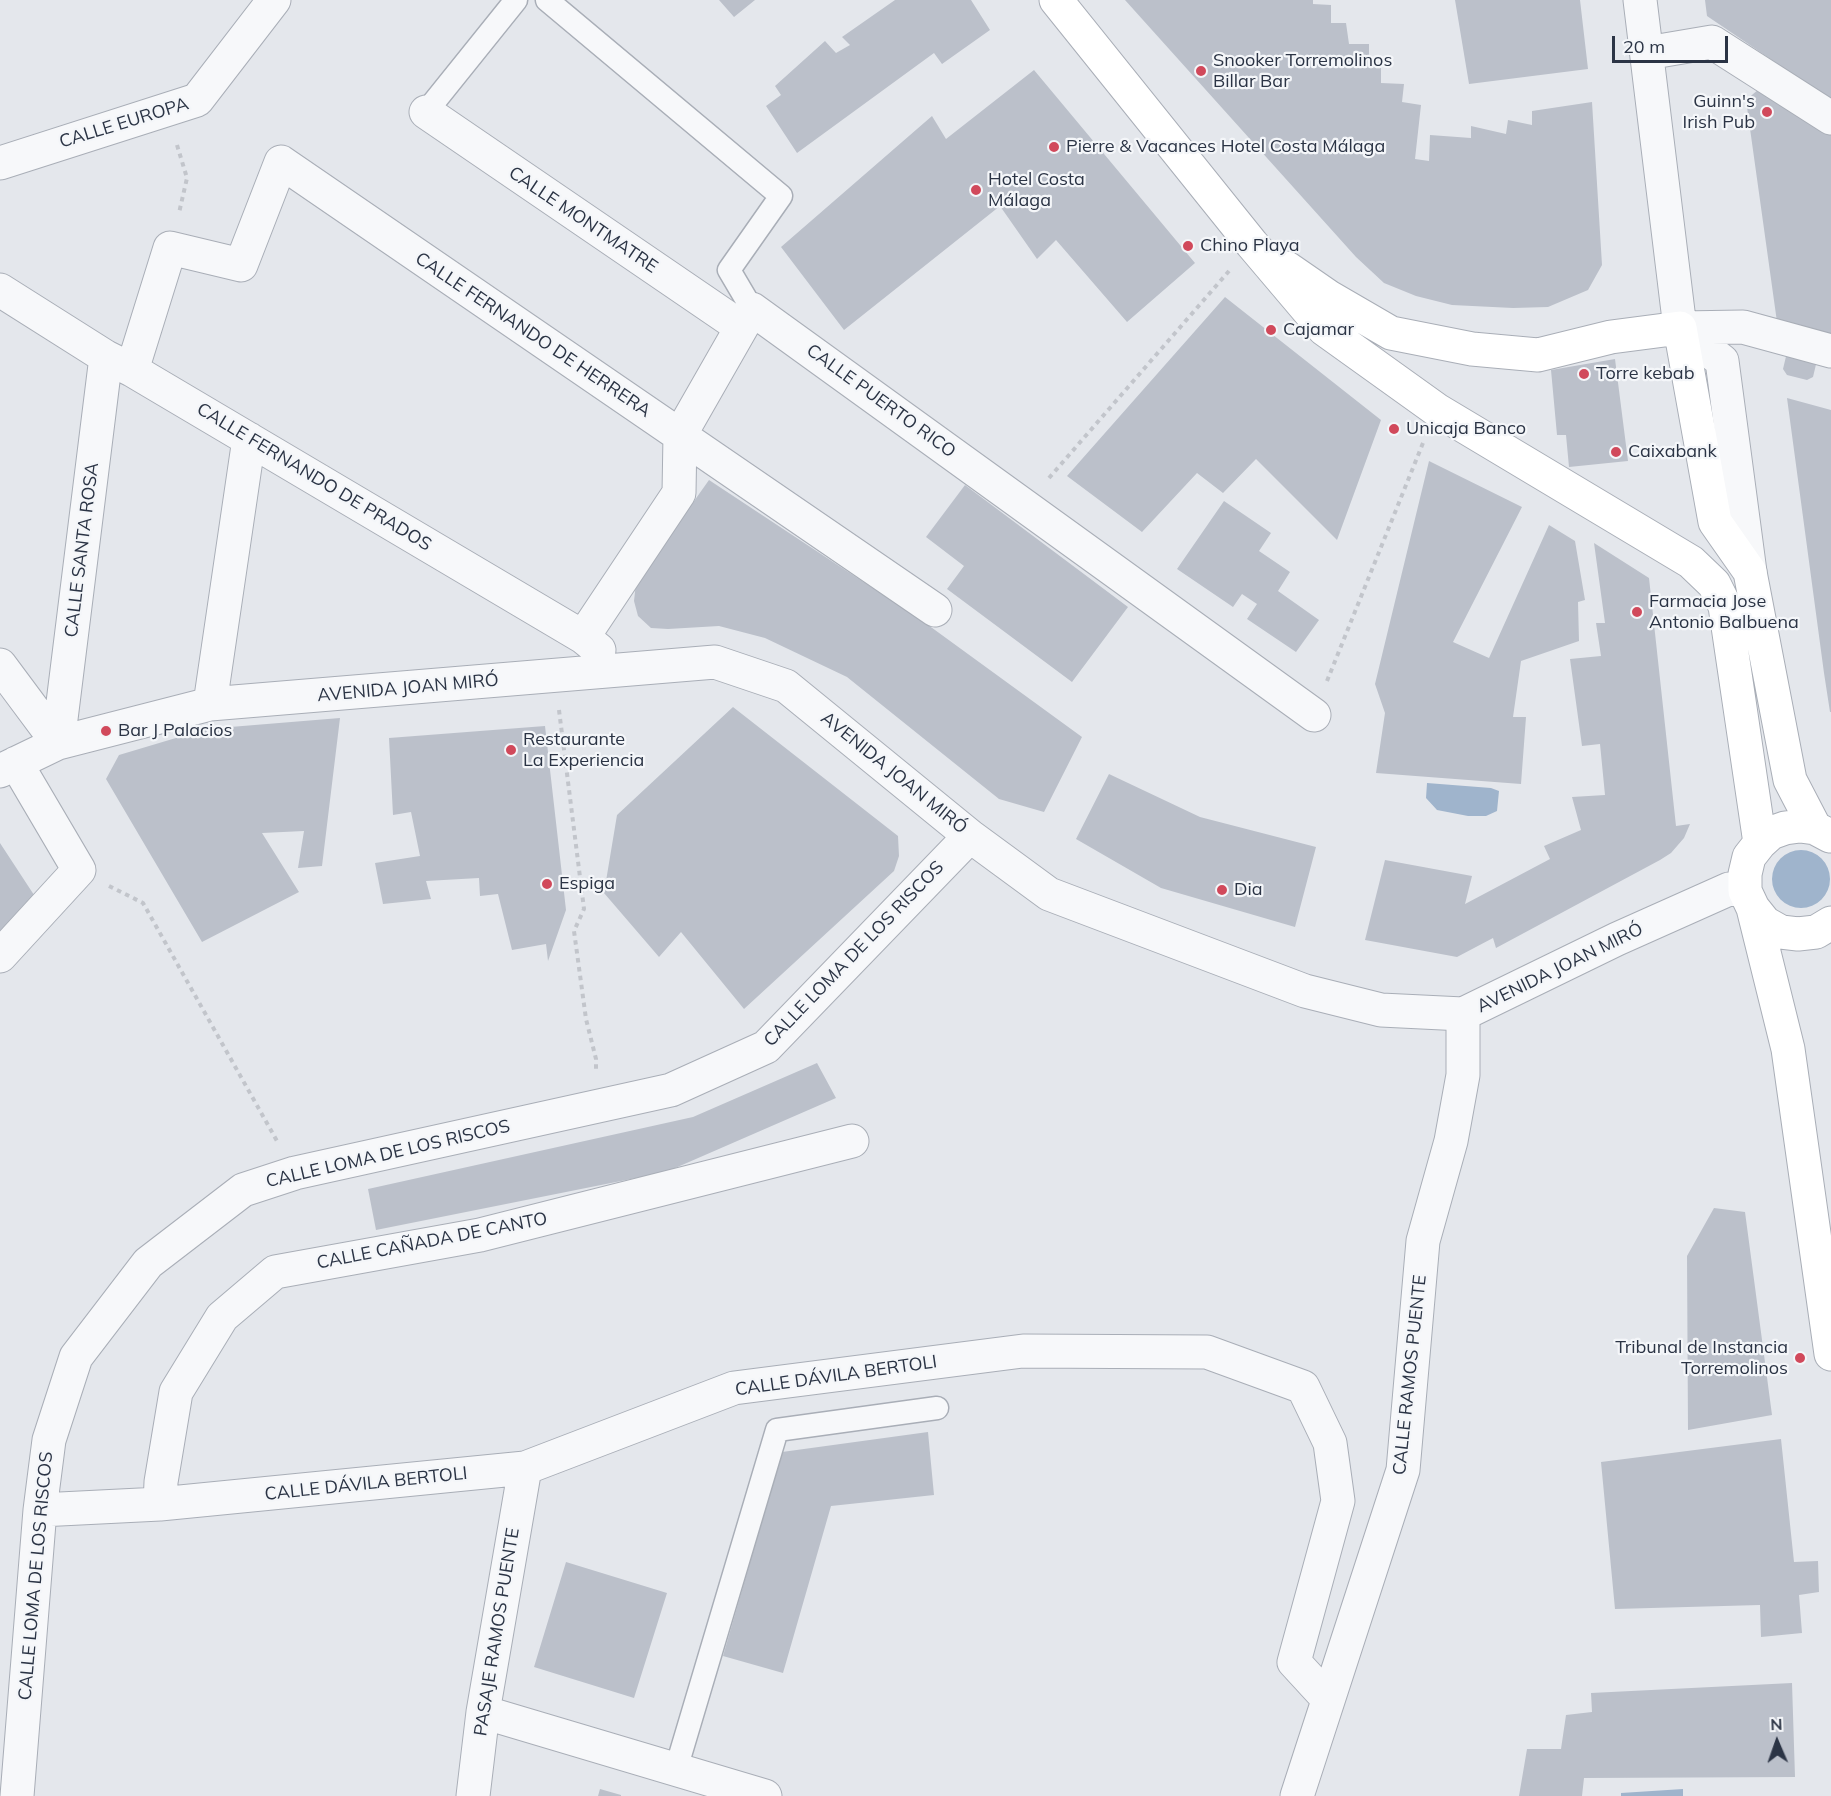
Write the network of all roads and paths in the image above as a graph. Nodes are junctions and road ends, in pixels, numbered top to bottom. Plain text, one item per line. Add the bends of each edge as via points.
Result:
1 (274, 0) edge
2 (516, 0) edge
3 (547, 0) edge
4 (1056, 0) edge
5 (1640, 0) edge
6 (1647, 53) junction
7 (166, 110) junction
8 (426, 112) joint
9 (1831, 117) edge
10 (0, 163) edge
11 (1252, 244) junction
12 (170, 248) junction
13 (0, 290) edge
14 (747, 318) junction
15 (1680, 328) junction
16 (1831, 351) edge
17 (119, 363) junction
18 (1437, 410) junction
19 (680, 435) junction
20 (249, 439) junction
21 (1025, 506) junction
22 (935, 610) dead end
23 (583, 637) junction
24 (0, 665) edge
25 (623, 671) junction
26 (555, 676) junction
27 (210, 704) junction
28 (1314, 715) joint
29 (58, 743) junction
30 (8, 767) edge
31 (1823, 833) edge
32 (970, 836) junction
33 (1760, 843) junction
34 (79, 870) junction
35 (1749, 900) junction
36 (1831, 923) edge
37 (0, 956) edge
38 (1463, 1014) junction
39 (596, 1059) dead end
40 (852, 1141) dead end
41 (295, 1173) junction
42 (1831, 1354) edge
43 (937, 1408) dead end
44 (525, 1468) junction
45 (160, 1504) junction
46 (40, 1510) junction
47 (1328, 1699) junction
48 (483, 1712) junction
49 (676, 1769) junction
50 (17, 1796) edge
51 (473, 1796) edge
52 (765, 1796) edge
53 (1297, 1796) edge

1 - 7 street, CALLE EUROPA via 197,100
2 - 8 lane
3 - 14 lane via 781,196 729,270
4 - 11 main road
5 - 6 street
6 - 9 street via 1712,42
6 - 15 street
7 - 10 street, CALLE EUROPA
7 - 12 path via 187,178
8 - 14 street, CALLE MONTMATRE
11 - 15 main road via 1329,297 1391,333 1472,349 1538,355 1611,337
11 - 18 main road via 1324,329
11 - 21 path
12 - 17 street, CALLE SANTA ROSA
12 - 19 street, CALLE FERNANDO DE HERRERA via 241,265 281,162
13 - 17 street, CALLE FERNANDO DE PRADOS
14 - 19 street
14 - 21 street, CALLE PUERTO RICO
15 - 16 street via 1743,327
15 - 31 main road via 1715,522 1750,572 1790,780
17 - 20 street, CALLE FERNANDO DE PRADOS
17 - 29 street, CALLE SANTA ROSA
18 - 28 path
18 - 33 main road via 1690,562 1713,584 1725,606
19 - 22 street, CALLE FERNANDO DE HERRERA
19 - 23 street via 679,493
20 - 23 street, CALLE FERNANDO DE PRADOS
20 - 27 street
21 - 28 street, CALLE PUERTO RICO
23 - 25 street, CALLE FERNANDO DE PRADOS
24 - 29 street
25 - 26 street, AVENIDA JOAN MIRÓ
25 - 32 street, AVENIDA JOAN MIRÓ via 716,662 786,686
26 - 27 street, AVENIDA JOAN MIRÓ
26 - 39 path via 584,909 574,932 586,1019
27 - 29 street, AVENIDA JOAN MIRÓ
29 - 30 street, AVENIDA JOAN MIRÓ
30 - 34 street
31 - 33 main road via 1800,826 1785,828
32 - 38 street, AVENIDA JOAN MIRÓ via 1048,894 1305,991 1381,1010
32 - 41 street, CALLE LOMA DE LOS RISCOS via 766,1047 671,1090
33 - 35 main road via 1749,857 1745,874
34 - 37 street
34 - 41 path via 143,903
35 - 36 main road via 1765,922 1781,932 1816,932
35 - 38 street, AVENIDA JOAN MIRÓ via 1729,889
35 - 42 main road via 1788,1049
38 - 47 street, CALLE RAMOS PUENTE via 1463,1075 1451,1141 1423,1242 1403,1470
40 - 45 street, CALLE CAÑADA DE CANTO via 480,1235 275,1272 222,1317 176,1392
41 - 46 street, CALLE LOMA DE LOS RISCOS via 243,1190 148,1263 76,1357 49,1440
43 - 49 lane via 777,1430
44 - 45 street, CALLE DÁVILA BERTOLI
44 - 47 street, CALLE DÁVILA BERTOLI via 734,1388 1023,1351 1207,1352 1303,1387 1330,1443 1338,1501 1294,1662
44 - 48 street, PASAJE RAMOS PUENTE
45 - 46 street, CALLE DÁVILA BERTOLI
46 - 50 street, CALLE LOMA DE LOS RISCOS
47 - 53 street, CALLE RAMOS PUENTE
48 - 49 street
48 - 51 street, PASAJE RAMOS PUENTE
49 - 52 street

